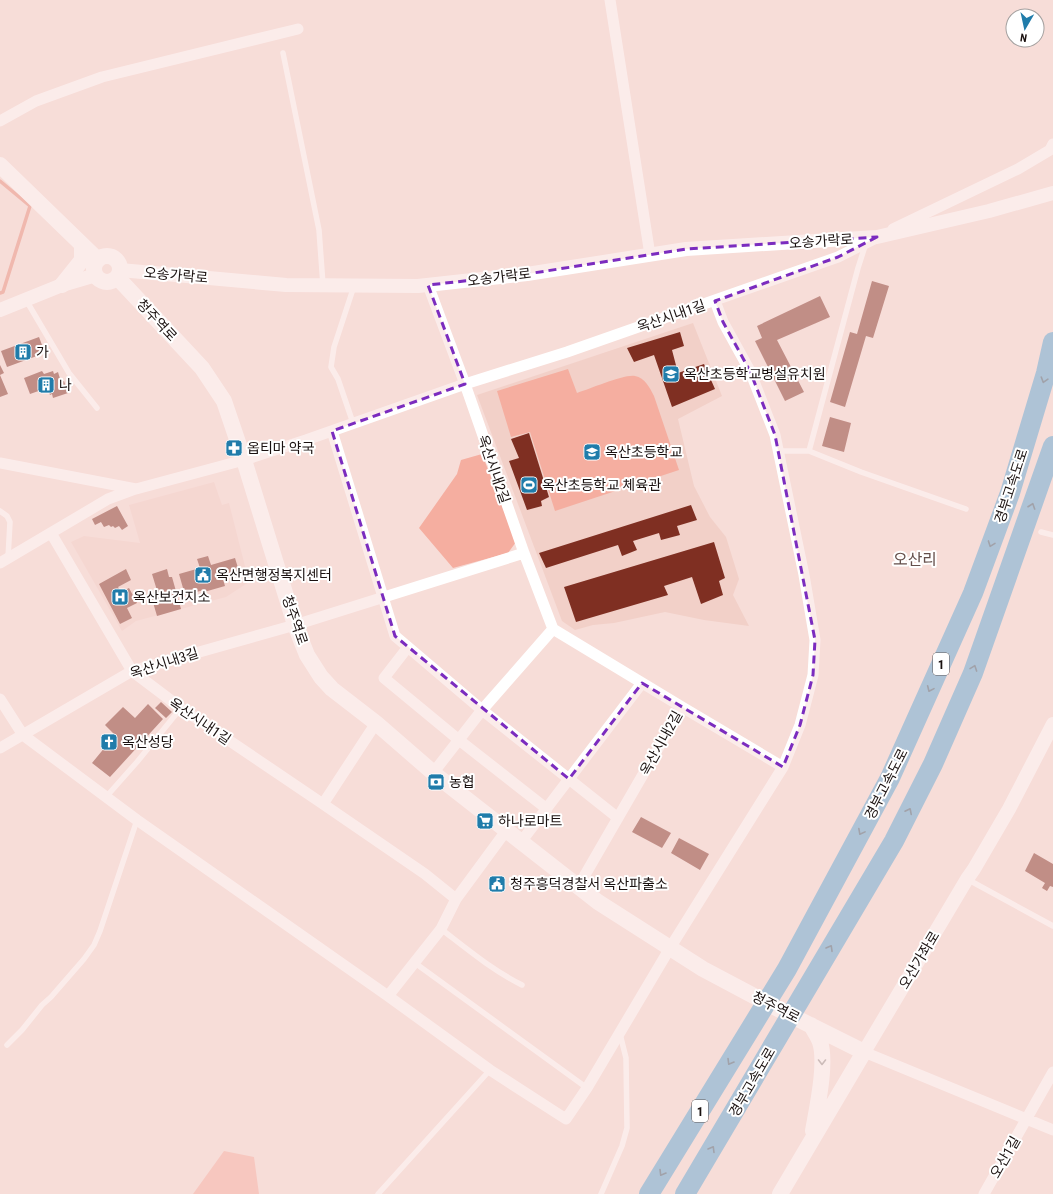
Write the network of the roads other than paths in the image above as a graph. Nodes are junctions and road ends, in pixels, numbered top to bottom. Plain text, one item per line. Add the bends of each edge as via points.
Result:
1 (610, 0) edge
2 (298, 29) dead end
3 (283, 53) dead end
4 (0, 121) edge
5 (1053, 144) edge
6 (0, 165) edge
7 (1053, 193) edge
8 (872, 240) junction
9 (82, 245) junction
10 (650, 255) junction
11 (97, 268) junction
12 (118, 274) junction
13 (62, 285) junction
14 (428, 285) junction
15 (323, 286) junction
16 (354, 286) junction
17 (26, 300) junction
18 (715, 301) junction
19 (0, 310) edge
20 (1053, 342) edge
21 (465, 384) junction
22 (97, 408) dead end
23 (354, 423) junction
24 (332, 431) junction
25 (1053, 446) edge
26 (779, 451) junction
27 (809, 451) junction
28 (244, 460) junction
29 (0, 463) edge
30 (136, 489) junction
31 (966, 509) dead end
32 (0, 511) edge
33 (1041, 532) dead end
34 (52, 533) junction
35 (1053, 535) edge
36 (524, 553) junction
37 (4, 561) edge
38 (383, 597) junction
39 (295, 625) junction
40 (553, 629) junction
41 (408, 647) junction
42 (132, 671) junction
43 (642, 683) junction
44 (0, 699) edge
45 (682, 707) junction
46 (181, 708) junction
47 (482, 710) junction
48 (376, 723) junction
49 (1053, 724) edge
50 (23, 735) junction
51 (459, 740) junction
52 (0, 748) edge
53 (783, 767) junction
54 (433, 773) junction
55 (569, 779) junction
56 (106, 797) junction
57 (323, 804) junction
58 (547, 809) junction
59 (618, 818) junction
60 (137, 820) junction
61 (506, 830) junction
62 (521, 842) junction
63 (967, 879) junction
64 (578, 887) junction
65 (456, 899) junction
66 (1053, 926) edge
67 (441, 929) junction
68 (670, 948) junction
69 (415, 963) junction
70 (522, 985) dead end
71 (388, 996) junction
72 (811, 1025) junction
73 (619, 1033) junction
74 (7, 1045) dead end
75 (864, 1052) junction
76 (490, 1070) junction
77 (1053, 1072) edge
78 (587, 1088) junction
79 (1026, 1120) junction
80 (1053, 1130) edge
81 (811, 1142) junction
82 (378, 1194) edge
83 (601, 1194) edge
84 (649, 1194) edge
85 (685, 1194) edge
86 (780, 1194) edge
87 (984, 1194) edge

1 - 10 street
2 - 4 street via 102,77 36,101
3 - 15 lane via 319,230
5 - 8 street via 1050,150 1018,169
6 - 9 main road
7 - 8 street, 옥산시내1길
8 - 10 street, 오송가락로 via 686,249
8 - 18 street, 옥산시내1길 via 838,257
8 - 27 lane via 858,268
9 - 11 main road
9 - 13 main road via 82,260
10 - 14 street, 오송가락로 via 527,274
11 - 12 main road via 102,281 114,280
11 - 12 main road via 106,257 114,259 117,262
11 - 13 street
12 - 15 street, 오송가락로
12 - 28 main road, 청주역로 via 202,368 224,401
13 - 17 street
14 - 16 street, 오송가락로
14 - 21 street, 옥산시내2길
15 - 16 street, 오송가락로
16 - 23 lane via 334,347 331,367 338,378
17 - 19 street
17 - 22 lane via 68,373
18 - 21 street, 옥산시내1길
18 - 26 street via 722,322 750,370
20 -> 84 highway, 경부고속도로 / 1 via 1010,493 973,593 890,778 787,969
21 - 23 street, 옥산시내1길
21 - 36 street, 옥산시내2길
23 - 24 street, 옥산시내1길
24 - 28 street, 옥산시내1길
24 - 38 street
85 -> 25 highway, 경부고속도로 / 1 via 894,841 933,764 973,673
26 - 27 lane
26 - 53 street via 815,640 813,675 800,725
27 - 31 lane
28 - 30 street, 옥산시내1길
28 - 39 main road, 청주역로
29 - 30 street, 옥산시내1길
30 - 34 street, 옥산시내1길 via 108,500
32 - 37 lane, 옥산시내1길 via 10,522
33 - 35 lane
34 - 37 street, 옥산시내1길
34 - 42 street, 옥산시내1길
36 - 38 street
36 - 40 street, 옥산시내2길
38 - 39 street
38 - 41 street via 395,636
39 - 42 street, 옥산시내3길
39 - 48 main road, 청주역로 via 307,655 321,677 332,689
40 - 43 street, 옥산시내2길
40 - 47 street
41 - 47 street
41 - 51 street via 384,678
42 - 46 street, 옥산시내1길
42 - 50 street, 옥산시내3길
43 - 45 street, 옥산시내2길
43 - 55 street
44 - 50 street
45 - 53 street
45 - 59 street, 옥산시내2길
46 - 56 lane
46 - 57 street, 옥산시내1길
47 - 51 street
47 - 55 street
48 - 54 main road, 청주역로
48 - 57 street
49 - 63 street, 오산가좌로
50 - 52 street, 옥산시내3길
50 - 56 street
51 - 54 street
51 - 58 street
53 - 68 street
54 - 61 main road, 청주역로
55 - 58 street
55 - 59 street
56 - 60 street
57 - 65 street, 옥산시내1길 via 425,874
58 - 62 street
59 - 64 street, 옥산시내2길
60 - 71 street
60 - 74 lane via 94,944 84,960
61 - 62 main road, 청주역로
61 - 65 street
62 - 64 main road, 청주역로
63 - 66 lane
63 - 75 street, 오산가좌로
64 - 68 main road, 청주역로
65 - 67 street
67 - 69 street
67 - 70 lane via 487,965
68 - 72 main road, 청주역로 via 703,969
68 - 73 street
69 - 71 street
69 - 78 lane
71 - 76 street
72 - 75 main road, 청주역로
72 -> 81 main road via 820,1042 822,1053 822,1074
73 - 78 street
73 - 83 lane via 626,1058 627,1128
75 - 79 street, 청주역로
75 - 81 main road, 오산가좌로
76 - 78 street via 566,1119
76 - 82 lane
77 - 79 street, 오산1길
79 - 80 street, 청주역로
79 - 87 street, 오산1길
81 - 86 main road, 오산가좌로

